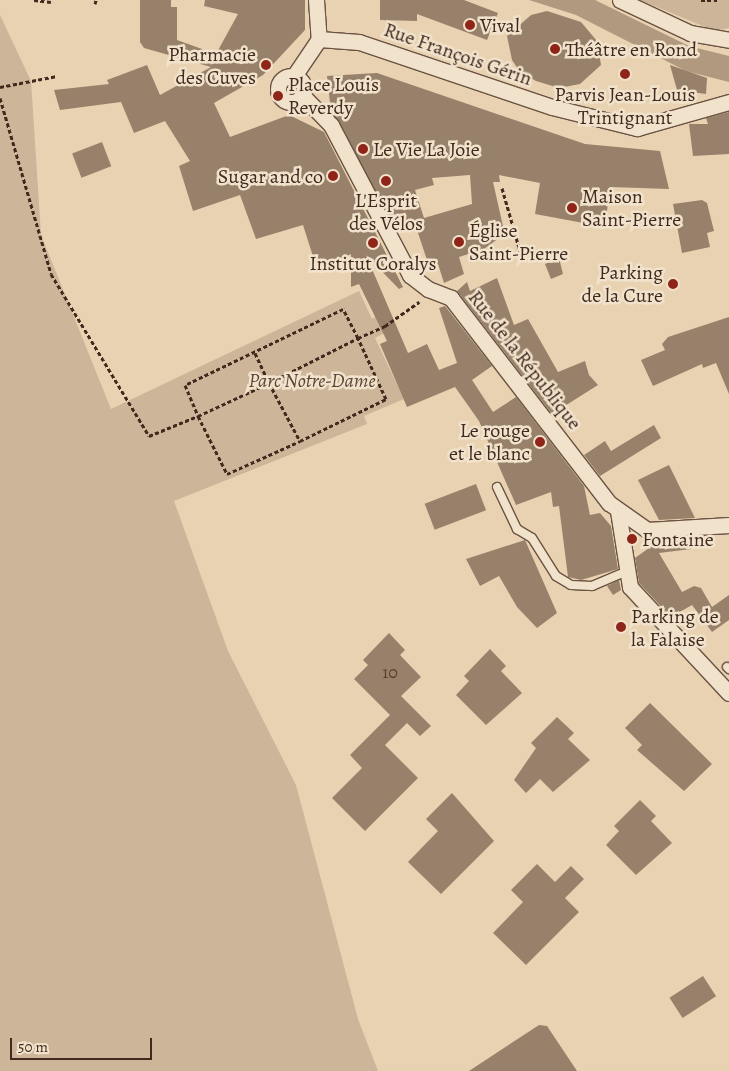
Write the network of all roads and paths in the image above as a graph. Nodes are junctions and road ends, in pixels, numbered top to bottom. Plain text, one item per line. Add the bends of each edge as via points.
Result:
1 (34, 0) edge
2 (316, 0) edge
3 (620, 0) edge
4 (701, 0) edge
5 (717, 0) edge
6 (51, 2) dead end
7 (319, 39) junction
8 (729, 40) edge
9 (57, 76) dead end
10 (294, 76) junction
11 (0, 87) edge
12 (302, 95) junction
13 (0, 98) edge
14 (729, 102) edge
15 (502, 188) dead end
16 (520, 251) dead end
17 (428, 289) junction
18 (358, 338) junction
19 (255, 353) junction
20 (269, 383) junction
21 (198, 416) junction
22 (300, 442) junction
23 (498, 487) dead end
24 (618, 511) junction
25 (729, 526) edge
26 (627, 571) junction
27 (729, 693) edge

1 - 6 path
2 - 7 street
3 - 8 street via 690,33
4 - 5 path
7 - 10 street
7 - 14 street, Rue François Gérin via 359,42 552,107 637,128
9 - 11 path
10 - 12 street via 303,84
10 - 12 street via 280,81 279,95 289,102
12 - 17 street, Rue de la République via 331,125 410,275
13 - 21 path via 51,274 149,436
15 - 16 path
17 - 18 path via 407,314
17 - 24 street, Rue de la République via 451,298
18 - 19 path via 343,309
18 - 20 path
18 - 22 path via 386,399
19 - 20 path
19 - 21 path via 185,385
20 - 21 path
20 - 22 path
21 - 22 path via 227,474
23 - 26 lane via 516,529 532,538 556,576 571,585 592,586
24 - 25 street, Rue de la République via 647,530
24 - 26 street
26 - 27 street via 630,587 676,640 686,645

